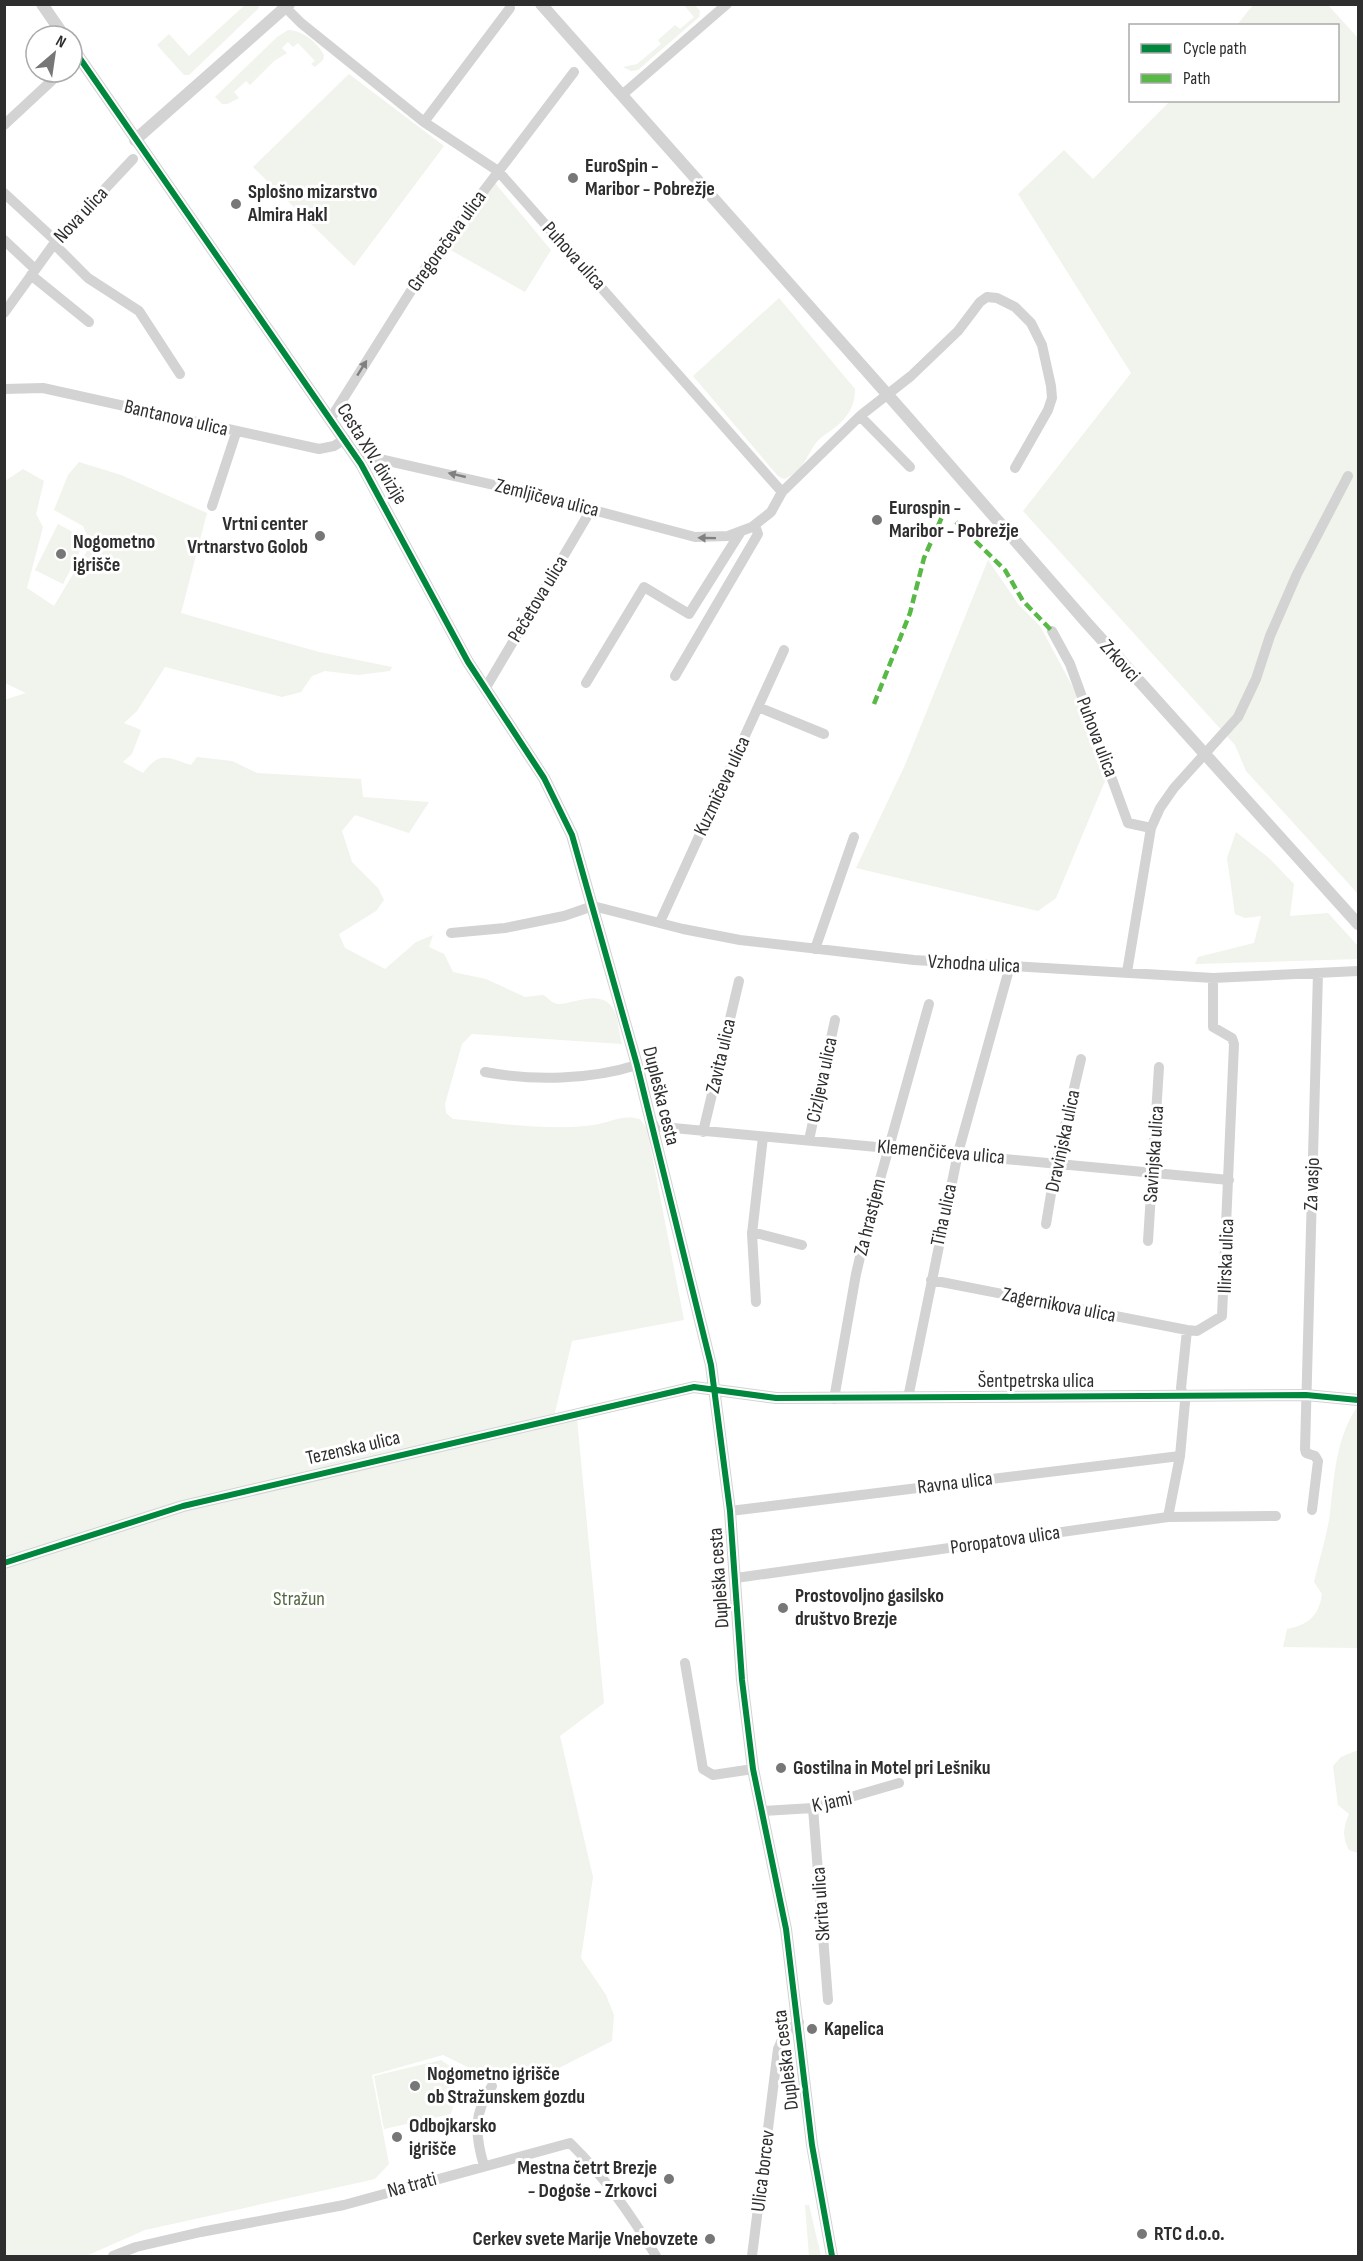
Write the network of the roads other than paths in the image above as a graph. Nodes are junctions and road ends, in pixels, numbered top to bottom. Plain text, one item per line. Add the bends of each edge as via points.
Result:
1 (42, 4) edge
2 (541, 4) edge
3 (727, 4) edge
4 (285, 6) edge
5 (510, 8) dead end
6 (56, 24) edge
7 (84, 69) edge
8 (574, 72) dead end
9 (48, 84) edge
10 (622, 95) junction
11 (424, 122) junction
12 (4, 125) edge
13 (135, 140) junction
14 (133, 159) dead end
15 (498, 171) junction
16 (4, 193) edge
17 (4, 240) edge
18 (55, 242) junction
19 (33, 272) junction
20 (4, 313) edge
21 (89, 322) dead end
22 (180, 374) dead end
23 (4, 389) edge
24 (887, 394) junction
25 (860, 416) junction
26 (331, 418) junction
27 (236, 433) junction
28 (345, 440) junction
29 (353, 453) junction
30 (910, 467) dead end
31 (1016, 468) dead end
32 (1347, 476) dead end
33 (782, 492) junction
34 (212, 506) dead end
35 (592, 508) junction
36 (755, 525) junction
37 (740, 533) junction
38 (1052, 631) dead end
39 (784, 650) dead end
40 (675, 676) dead end
41 (586, 683) dead end
42 (485, 689) junction
43 (758, 707) junction
44 (824, 734) dead end
45 (1204, 754) junction
46 (1151, 828) junction
47 (854, 837) dead end
48 (593, 906) junction
49 (660, 922) junction
50 (1359, 924) edge
51 (452, 933) dead end
52 (815, 950) junction
53 (1010, 966) junction
54 (1359, 971) edge
55 (1127, 972) junction
56 (1317, 973) junction
57 (1213, 978) junction
58 (739, 981) dead end
59 (929, 1004) dead end
60 (835, 1020) dead end
61 (1082, 1059) dead end
62 (637, 1065) junction
63 (1159, 1067) dead end
64 (485, 1072) dead end
65 (652, 1126) junction
66 (704, 1132) junction
67 (763, 1137) junction
68 (808, 1140) junction
69 (888, 1147) junction
70 (958, 1153) junction
71 (1056, 1164) junction
72 (1152, 1173) junction
73 (1229, 1180) junction
74 (1046, 1224) dead end
75 (752, 1232) junction
76 (1148, 1241) dead end
77 (802, 1245) dead end
78 (931, 1281) junction
79 (756, 1302) dead end
80 (1187, 1330) junction
81 (715, 1388) junction
82 (1306, 1395) junction
83 (1184, 1396) junction
84 (908, 1398) junction
85 (834, 1399) junction
86 (1359, 1400) edge
87 (1180, 1456) junction
88 (1312, 1510) dead end
89 (730, 1511) junction
90 (1276, 1516) dead end
91 (1168, 1517) junction
92 (4, 1563) edge
93 (736, 1578) junction
94 (685, 1663) dead end
95 (753, 1769) junction
96 (899, 1784) dead end
97 (813, 1808) junction
98 (762, 1811) junction
99 (828, 2001) dead end
100 (799, 2022) junction
101 (492, 2086) dead end
102 (484, 2166) junction
103 (113, 2256) edge
104 (656, 2256) edge
105 (752, 2256) edge
106 (832, 2256) edge

1 - 6 street
2 - 10 street
3 - 10 street
4 - 11 street, Puhova ulica
4 - 13 street
5 - 11 street
7 - 13 street, Cesta XIV. divizije
8 - 15 street, Gregorečeva ulica
9 - 12 street
10 - 24 street
11 - 15 street, Puhova ulica
13 - 26 street, Cesta XIV. divizije
14 - 18 street, Nova ulica
26 -> 15 street, Gregorečeva ulica via 426,267
15 - 33 street, Puhova ulica
16 - 18 street
17 - 19 street
18 - 19 street, Nova ulica
18 - 22 street via 88,278 139,311
19 - 20 street, Nova ulica
19 - 21 street
23 - 27 street, Bantanova ulica via 44,388
24 - 25 street, Zemljičeva ulica
24 - 31 street, Zemljičeva ulica via 958,331 980,302 987,297 1007,302 1021,312 1038,334 1052,398
24 - 45 street, Zrkovci
25 - 30 street
25 - 33 street, Zemljičeva ulica
26 - 28 street, Cesta XIV. divizije
27 - 28 street, Bantanova ulica via 319,449
27 - 34 street
28 - 29 street, Cesta XIV. divizije
35 -> 29 street, Zemljičeva ulica
29 - 42 street, Cesta XIV. divizije
32 - 45 street via 1297,574 1247,699 1226,732
33 - 36 street, Zemljičeva ulica via 771,512
37 -> 35 street, Zemljičeva ulica via 695,537
35 - 42 street, Pečetova ulica
36 - 37 street, Zemljičeva ulica
36 - 40 street, Zemljičeva ulica via 758,534
37 - 41 street, Zemljičeva ulica via 689,614 644,587
38 - 46 street, Puhova ulica via 1070,664 1128,822
39 - 43 street, Kuzmičeva ulica
42 - 48 street, Cesta XIV. divizije via 558,804 572,835
43 - 44 street
43 - 49 street, Kuzmičeva ulica
45 - 46 street via 1167,797
45 - 50 street, Zrkovci
46 - 55 street
47 - 52 street
48 - 49 street, Vzhodna ulica
48 - 51 street via 505,928
48 - 62 street, Dupleška cesta
49 - 52 street, Vzhodna ulica via 707,934
52 - 53 street, Vzhodna ulica
53 - 55 street, Vzhodna ulica
53 - 70 street, Tiha ulica
54 - 56 street, Vzhodna ulica
55 - 57 street, Vzhodna ulica
56 - 57 street, Vzhodna ulica
56 - 82 street, Za vasjo
57 - 73 street, Ilirska ulica via 1213,1027 1232,1038 1234,1044
58 - 66 street, Zavita ulica
59 - 69 street, Za hrastjem
60 - 68 street, Cizljeva ulica
61 - 71 street, Dravinjska ulica
62 - 64 street via 569,1076 504,1076
62 - 65 street, Dupleška cesta
63 - 72 street, Savinjska ulica
65 - 66 street, Klemenčičeva ulica
65 - 81 street, Dupleška cesta
66 - 67 street, Klemenčičeva ulica
67 - 68 street, Klemenčičeva ulica
67 - 75 street
68 - 69 street, Klemenčičeva ulica
69 - 70 street, Klemenčičeva ulica
69 - 85 street, Za hrastjem via 856,1275
70 - 71 street, Klemenčičeva ulica
70 - 78 street, Tiha ulica
71 - 72 street, Klemenčičeva ulica
71 - 74 street, Dravinjska ulica
72 - 73 street, Klemenčičeva ulica
72 - 76 street, Savinjska ulica
73 - 80 street, Ilirska ulica via 1224,1313 1208,1326
75 - 77 street
75 - 79 street
78 - 80 street, Zagernikova ulica
78 - 84 street, Tiha ulica
80 - 83 street via 1181,1388
81 - 85 street, Šentpetrska ulica via 776,1398
81 - 89 street, Dupleška cesta
81 - 92 street, Tezenska ulica via 694,1387 590,1409 183,1506
82 - 83 street, Šentpetrska ulica
82 - 86 street, Šentpetrska ulica
82 - 88 street, Za vasjo via 1306,1453 1318,1461
83 - 84 street, Šentpetrska ulica
83 - 87 street
84 - 85 street, Šentpetrska ulica
87 - 89 street, Ravna ulica
87 - 91 street
89 - 93 street, Dupleška cesta
90 - 91 street, Poropatova ulica
91 - 93 street, Poropatova ulica
93 - 95 street, Dupleška cesta via 742,1680
94 - 95 street via 703,1769 713,1775
95 - 98 street, Dupleška cesta
96 - 97 street, K jami
97 - 98 street, K jami
97 - 99 street, Skrita ulica
98 - 100 street, Dupleška cesta via 786,1929
100 - 105 street, Ulica borcev via 785,2033 778,2049
100 - 106 street, Dupleška cesta via 812,2145
101 - 102 street via 480,2103 478,2122 478,2146
102 - 103 street, Na trati via 344,2205 201,2232
102 - 104 street, Na trati via 570,2143 616,2195

